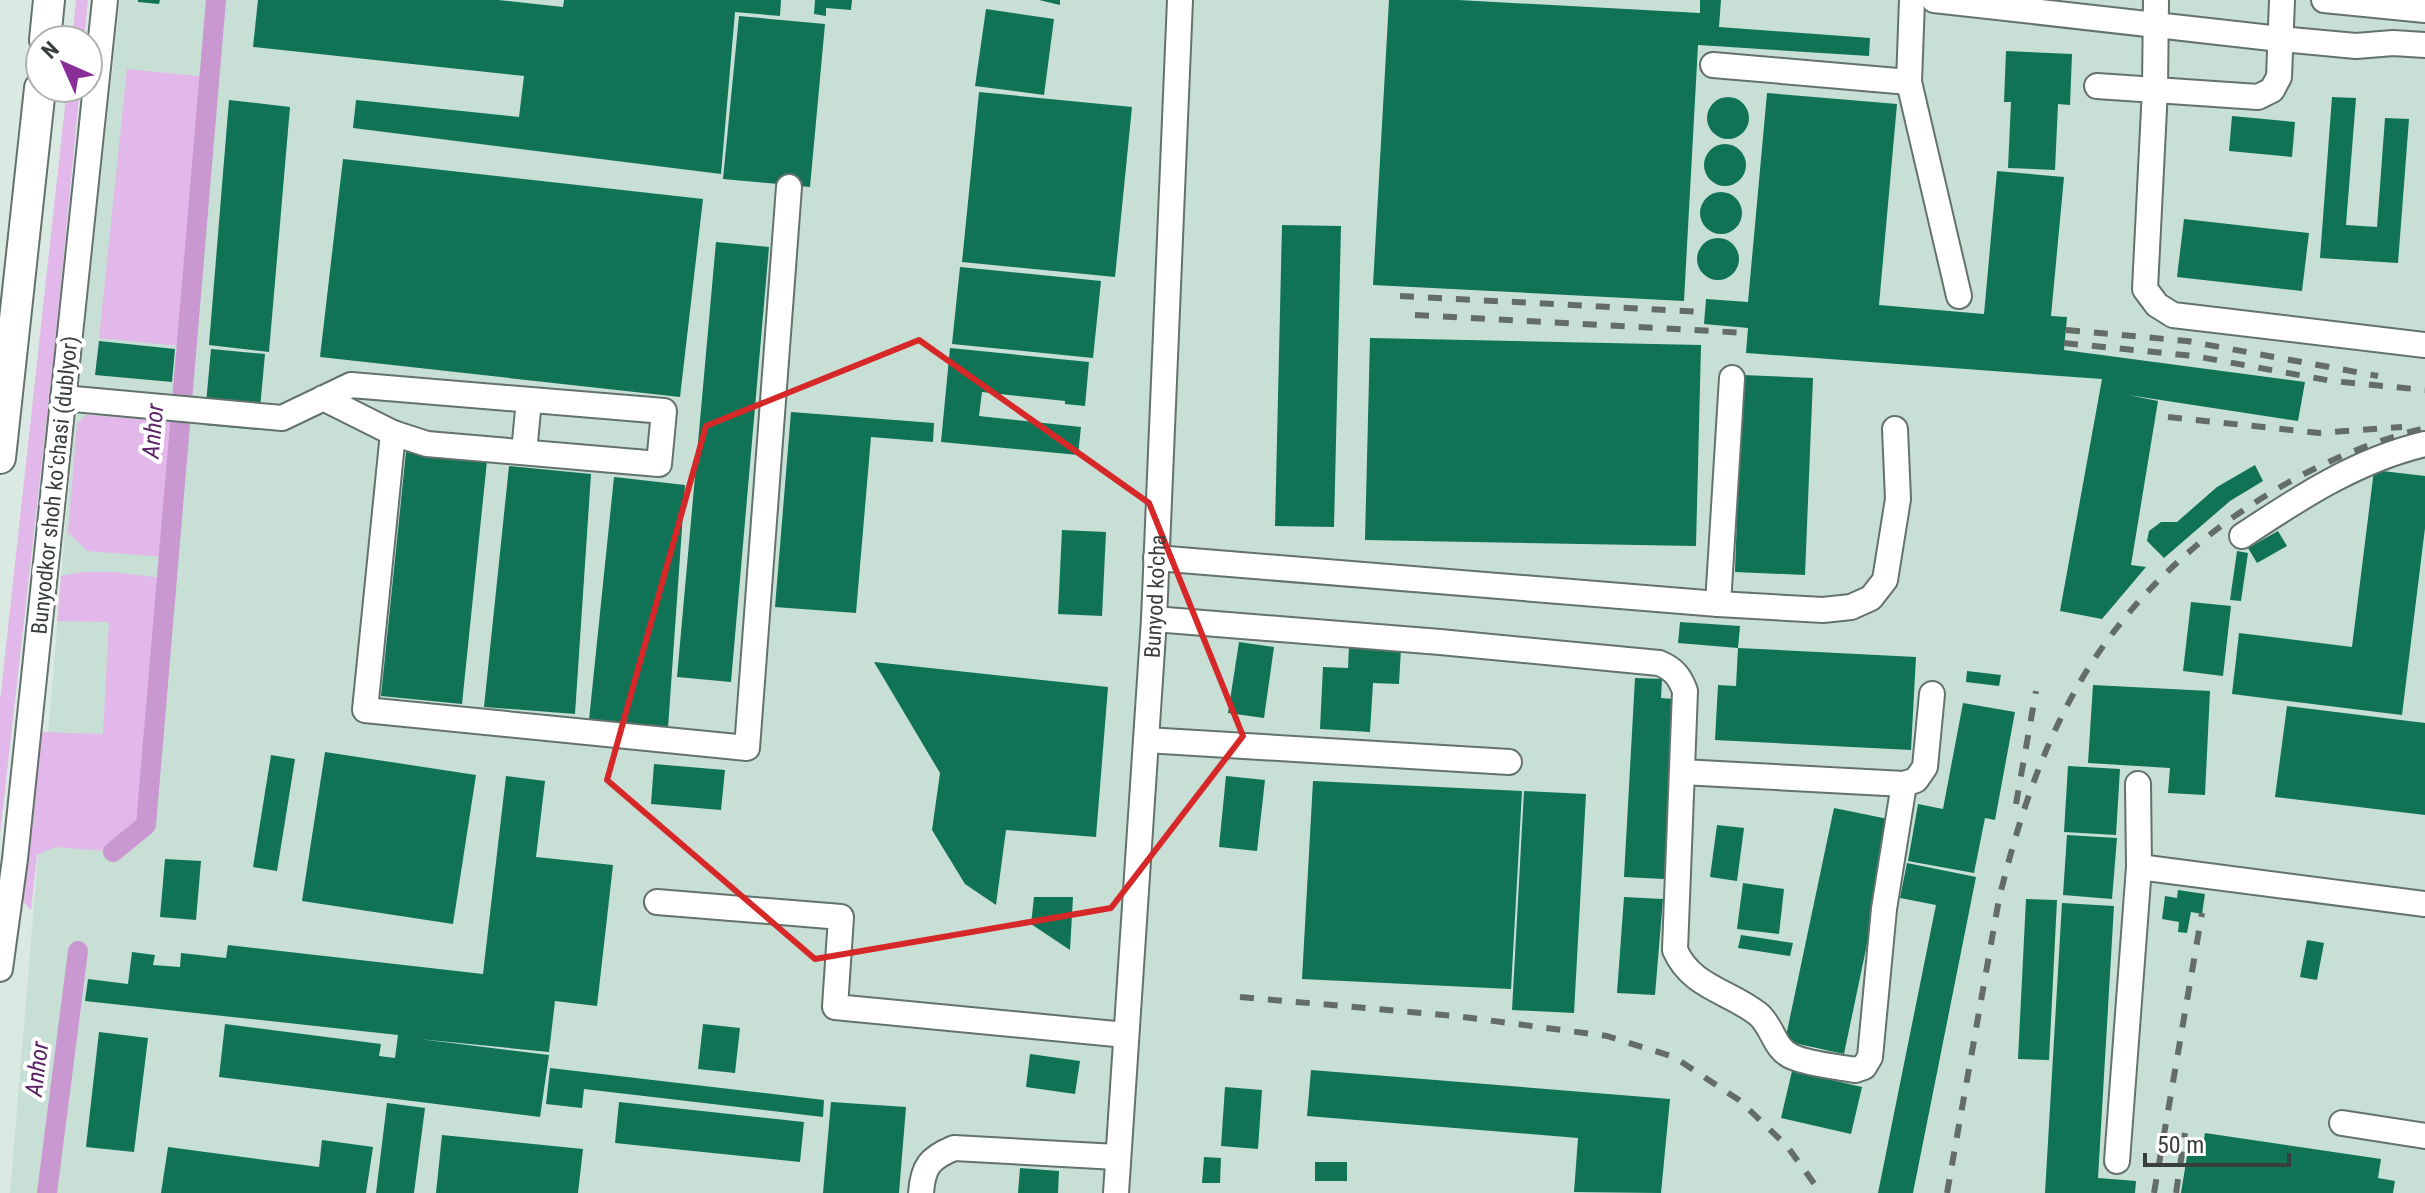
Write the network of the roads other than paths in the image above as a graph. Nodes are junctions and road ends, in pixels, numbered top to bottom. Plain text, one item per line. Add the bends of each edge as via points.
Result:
1 (49, 0) edge
2 (105, 0) edge
3 (1180, 0) edge
4 (1912, 0) edge
5 (1934, 0) edge
6 (2282, 0) edge
7 (2324, 0) edge
8 (2350, 1) edge
9 (2425, 10) edge
10 (2156, 12) edge
11 (47, 24) edge
12 (2280, 39) junction
13 (2425, 45) edge
14 (1713, 65) dead end
15 (1909, 82) junction
16 (2097, 86) dead end
17 (2155, 89) junction
18 (38, 104) edge
19 (789, 187) dead end
20 (1959, 296) dead end
21 (2425, 345) edge
22 (1732, 378) dead end
23 (63, 398) junction
24 (323, 398) junction
25 (529, 400) junction
26 (1895, 429) dead end
27 (393, 433) junction
28 (2425, 444) edge
29 (524, 452) junction
30 (0, 458) edge
31 (2242, 536) dead end
32 (1156, 558) junction
33 (1718, 604) junction
34 (1154, 619) junction
35 (1932, 694) dead end
36 (1146, 740) junction
37 (1509, 762) dead end
38 (1682, 772) junction
39 (1904, 784) junction
40 (2138, 784) dead end
41 (2139, 867) junction
42 (657, 902) dead end
43 (2425, 904) edge
44 (0, 969) edge
45 (1126, 1035) junction
46 (2342, 1123) dead end
47 (2425, 1136) edge
48 (1117, 1157) junction
49 (2117, 1161) dead end
50 (921, 1193) edge
51 (1116, 1193) edge

1 - 11 main road
2 - 23 street, Bunyodkor shoh koʻchasi (dublyor)
3 - 32 street, Bunyod ko'cha
4 - 15 street
5 - 10 street
6 - 12 street
7 - 8 street
8 - 9 street
10 - 12 street
10 - 17 street
12 - 13 street
12 - 17 street via 2279,77 2272,90 2258,97
14 - 15 street
15 - 20 street
16 - 17 street
17 - 21 street via 2145,289 2157,305 2173,315
18 - 30 main road
19 - 27 street via 747,748 365,710
22 - 33 street
23 - 24 street via 282,418
23 - 44 street, Bunyodkor shoh koʻchasi (dublyor)
24 - 25 street via 351,385
24 - 27 street
25 - 29 street
25 - 29 street via 664,411 659,464
26 - 33 street via 1898,499 1885,580 1871,598 1823,610
27 - 29 street via 427,444
28 - 31 street via 2317,487
32 - 33 street
32 - 34 street, Bunyod ko'cha
34 - 36 street, Bunyod ko'cha
34 - 38 street via 1659,663 1671,668 1685,691
35 - 39 street via 1925,767 1916,780
36 - 37 street
36 - 45 street, Bunyod ko'cha
38 - 39 street
38 - 39 street via 1675,950 1682,966 1758,1014 1784,1052 1855,1070 1870,1057 1884,909
40 - 41 street
41 - 43 street
41 - 49 street
42 - 45 street via 841,917 835,1007
45 - 48 street, Bunyod ko'cha
46 - 47 street
48 - 50 street via 954,1148 935,1156 922,1175
48 - 51 street, Bunyod ko'cha

